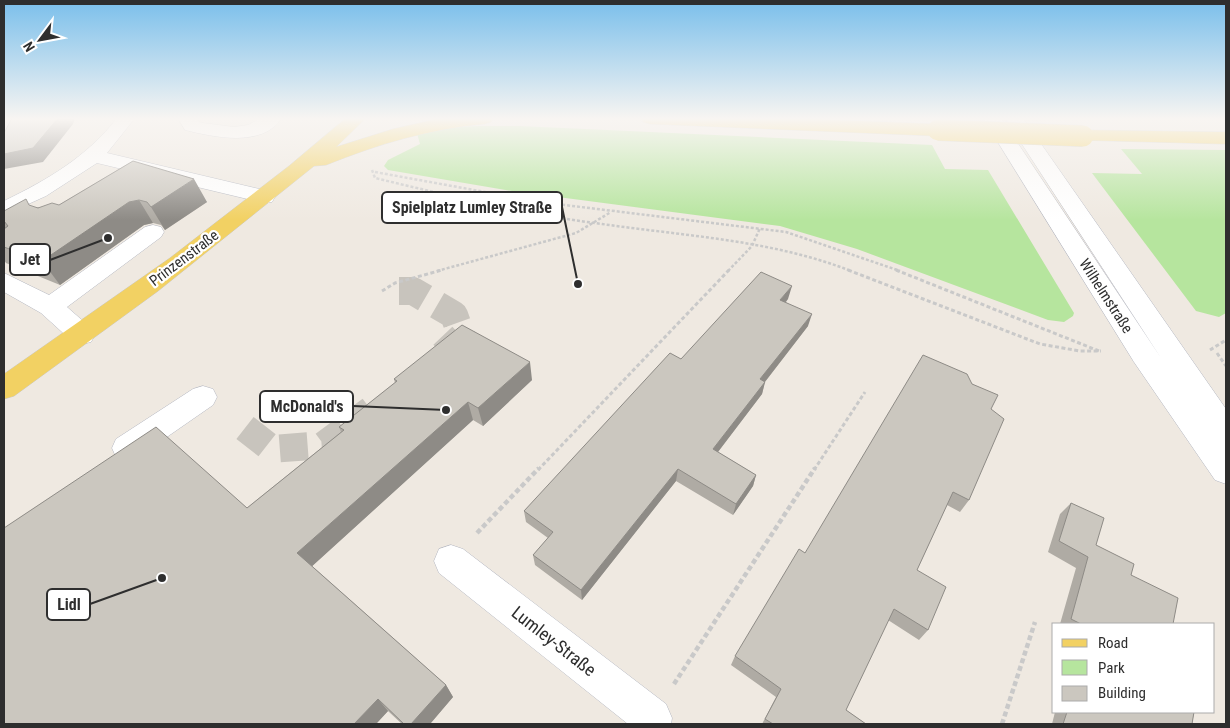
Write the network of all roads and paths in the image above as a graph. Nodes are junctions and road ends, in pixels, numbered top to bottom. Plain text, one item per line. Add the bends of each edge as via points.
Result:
1 (98, 152) edge
2 (320, 152) edge
3 (345, 152) edge
4 (1014, 152) edge
5 (1037, 152) edge
6 (94, 156) junction
7 (142, 167) junction
8 (303, 167) junction
9 (119, 182) edge
10 (219, 185) junction
11 (264, 197) junction
12 (198, 200) dead end
13 (4, 209) edge
14 (611, 211) junction
15 (592, 223) junction
16 (760, 228) junction
17 (153, 232) edge
18 (752, 246) junction
19 (4, 281) edge
20 (382, 290) dead end
21 (50, 307) junction
22 (82, 335) junction
23 (1226, 340) edge
24 (1226, 366) edge
25 (4, 388) edge
26 (865, 392) dead end
27 (203, 397) dead end
28 (1226, 433) edge
29 (103, 464) edge
30 (1226, 470) edge
31 (451, 561) joint
32 (1035, 622) dead end
33 (651, 721) edge
34 (1002, 724) edge

1 - 6 street
2 - 8 main road, Prinzenstraße
3 - 8 main road
4 - 30 street, Wilhelmstraße via 1144,355
5 - 28 street, Wilhelmstraße
6 - 7 street
6 - 13 street via 63,178
7 - 9 street
7 - 10 street
8 - 11 main road, Prinzenstraße
10 - 11 street
10 - 12 street
11 - 22 main road, Prinzenstraße
14 - 15 path
14 - 15 path via 471,191 372,171 375,178 467,200
14 - 16 path
15 - 18 path
15 - 20 path via 576,233 411,278
16 - 18 path
16 - 18 path via 808,238 1100,351 1080,352 1040,344 828,262
17 - 21 street
18 - 31 path
19 - 21 street
21 - 22 street
22 - 25 main road, Prinzenstraße
23 - 24 path via 1213,348
26 - 33 path
27 - 29 street
31 - 33 street, Lumley-Straße
32 - 34 path

